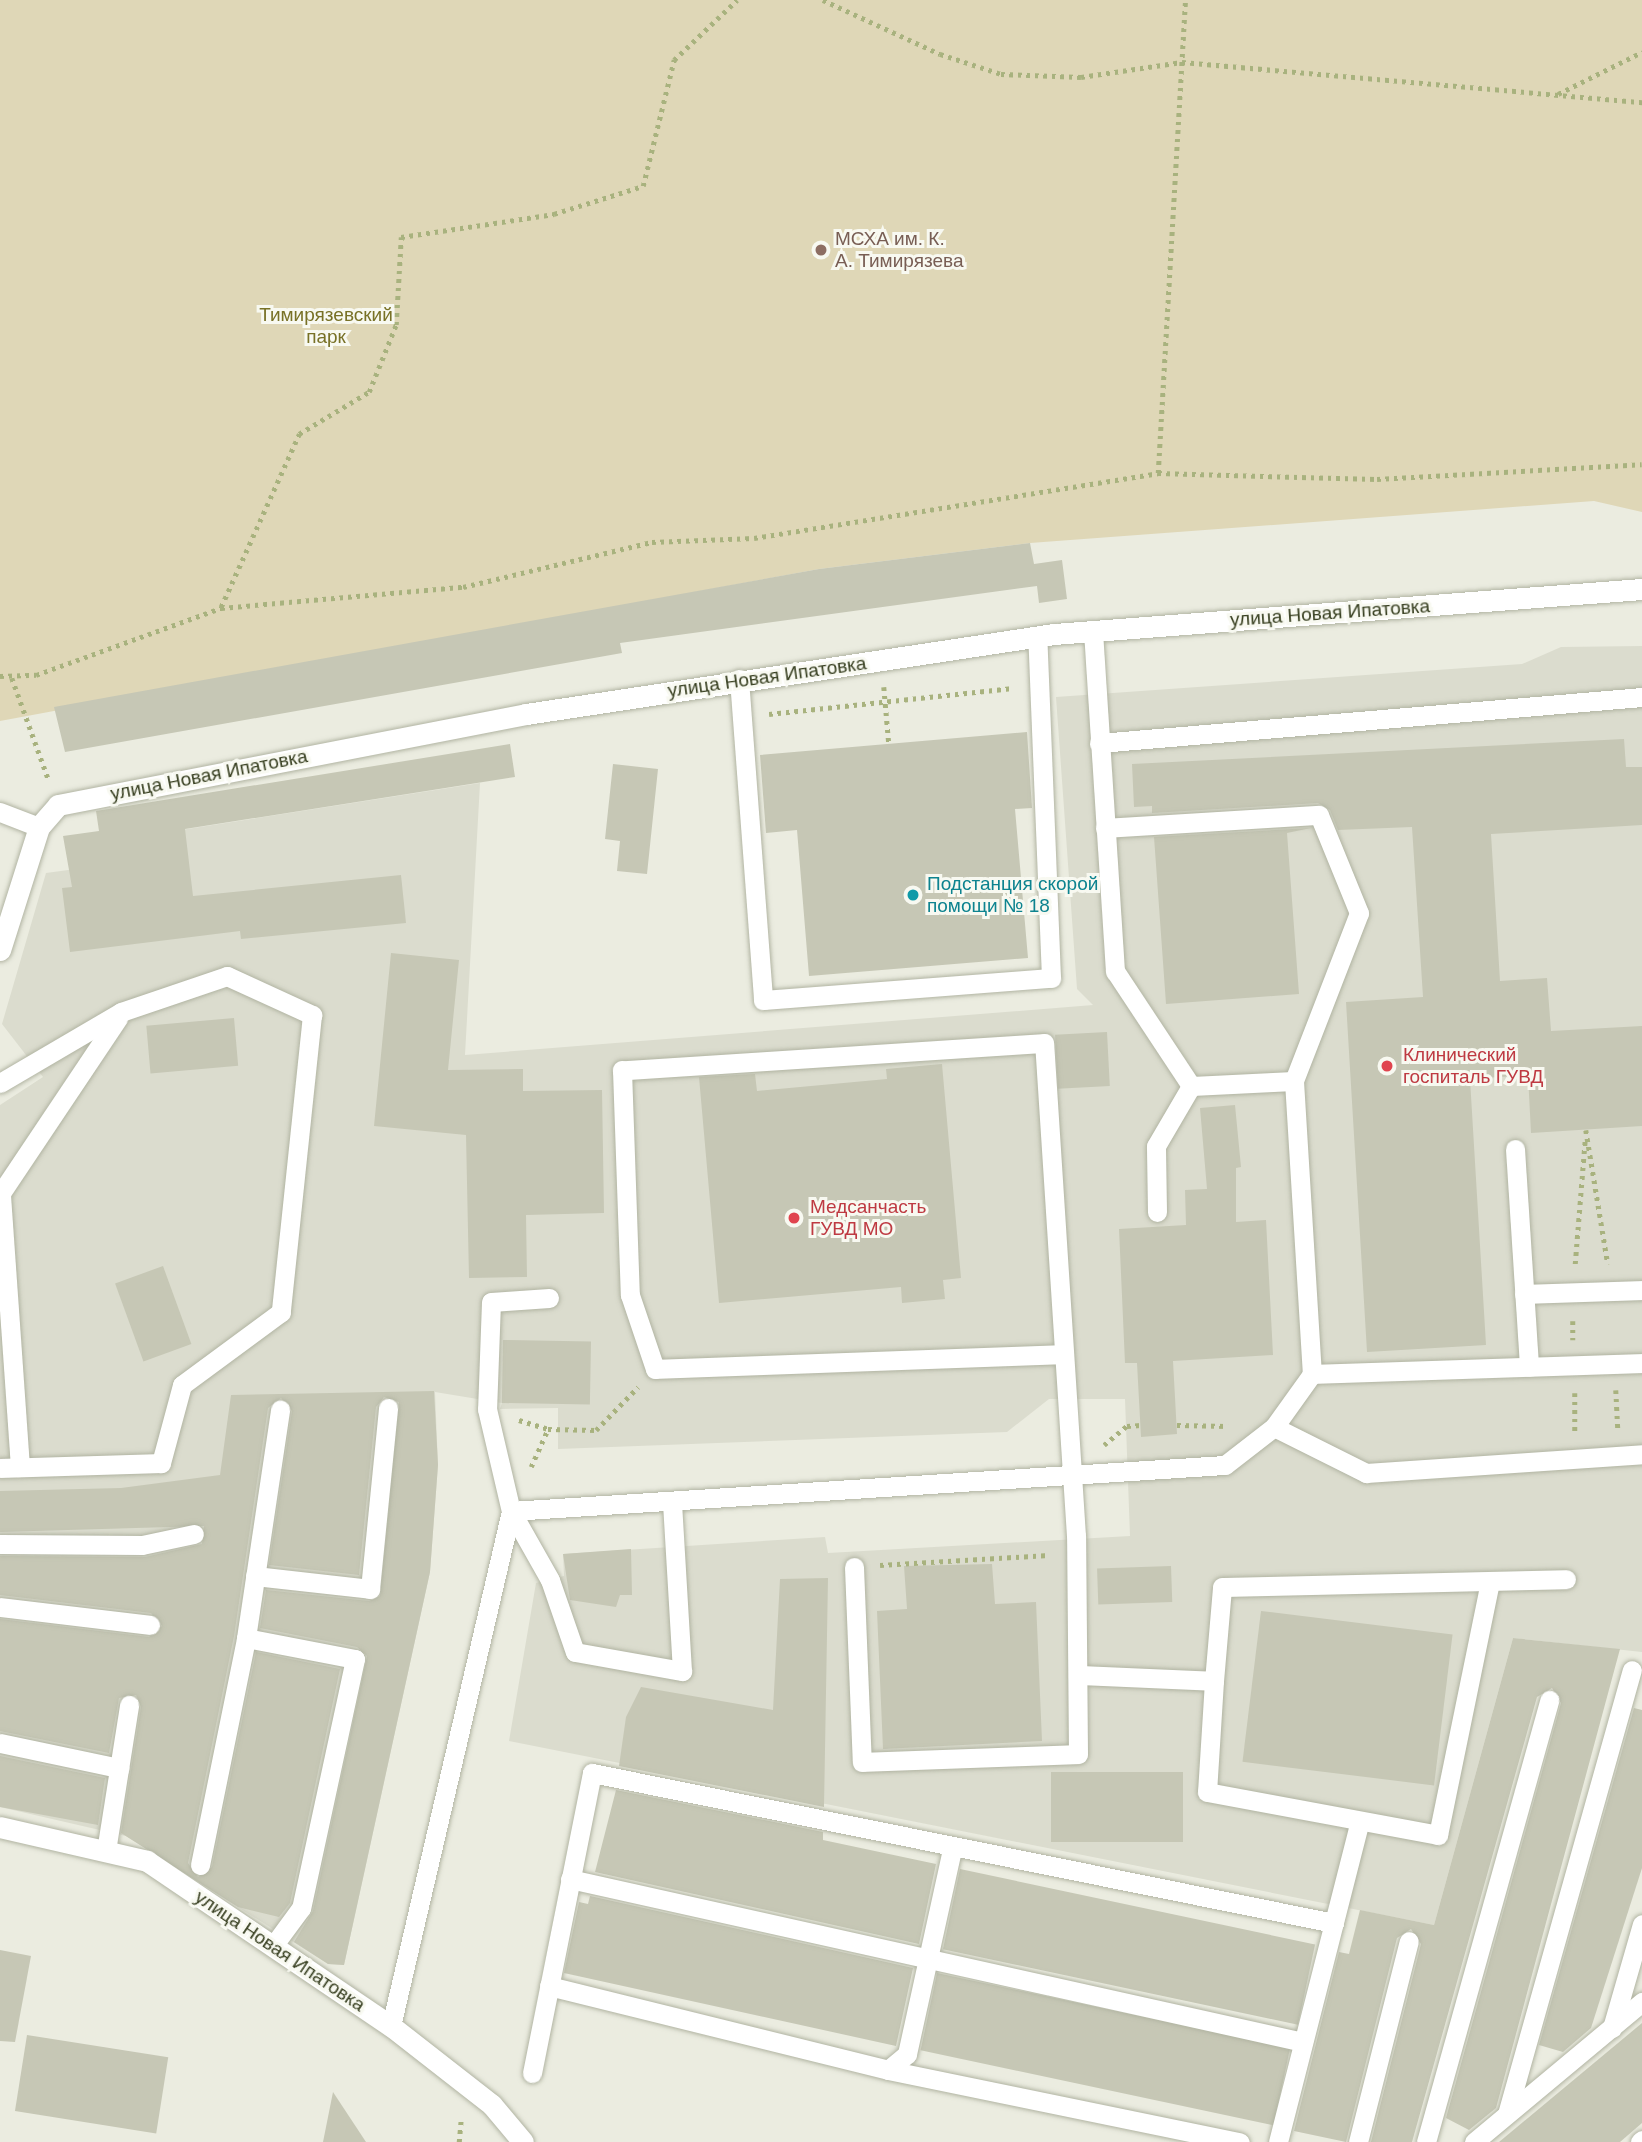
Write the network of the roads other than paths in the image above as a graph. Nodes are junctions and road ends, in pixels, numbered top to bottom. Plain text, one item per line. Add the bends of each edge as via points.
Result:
1 (1642, 589) edge
2 (1093, 631) junction
3 (1037, 636) junction
4 (739, 679) junction
5 (1642, 697) edge
6 (1099, 743) junction
7 (0, 811) edge
8 (39, 827) junction
9 (1105, 828) junction
10 (0, 950) edge
11 (121, 1012) junction
12 (1294, 1081) junction
13 (0, 1083) edge
14 (1191, 1086) junction
15 (1515, 1149) dead end
16 (1157, 1212) dead end
17 (1642, 1290) edge
18 (1524, 1294) junction
19 (549, 1298) dead end
20 (1063, 1354) junction
21 (1642, 1363) edge
22 (1529, 1367) junction
23 (1312, 1374) junction
24 (388, 1408) dead end
25 (280, 1410) dead end
26 (1274, 1427) junction
27 (1642, 1454) edge
28 (10, 1468) edge
29 (1071, 1472) junction
30 (672, 1501) junction
31 (511, 1511) junction
32 (194, 1534) dead end
33 (0, 1544) edge
34 (854, 1567) road end
35 (255, 1576) junction
36 (1566, 1579) dead end
37 (1490, 1582) junction
38 (0, 1607) edge
39 (150, 1625) dead end
40 (246, 1639) junction
41 (1632, 1670) dead end
42 (1078, 1675) junction
43 (1214, 1681) junction
44 (1549, 1700) dead end
45 (129, 1705) dead end
46 (0, 1743) edge
47 (119, 1768) junction
48 (1360, 1821) junction
49 (0, 1827) edge
50 (952, 1850) junction
51 (106, 1851) junction
52 (200, 1865) dead end
53 (570, 1879) junction
54 (1334, 1923) junction
55 (1642, 1924) edge
56 (1409, 1941) dead end
57 (274, 1946) junction
58 (930, 1959) junction
59 (549, 1986) junction
60 (1642, 2002) edge
61 (391, 2026) junction
62 (1612, 2028) junction
63 (1303, 2042) junction
64 (888, 2070) junction
65 (532, 2073) dead end
66 (1507, 2114) junction
67 (523, 2142) edge
68 (1240, 2142) edge
69 (1278, 2142) edge
70 (1358, 2142) edge
71 (1426, 2142) edge
72 (1474, 2142) edge

1 - 2 street, улица Новая Ипатовка
2 - 3 street, улица Новая Ипатовка
2 - 6 lane
3 - 4 street, улица Новая Ипатовка
3 - 4 lane via 1051,978 763,1000
4 - 8 street, улица Новая Ипатовка via 58,805
5 - 6 lane
6 - 9 lane
7 - 8 lane
8 - 10 street
9 - 12 lane via 1319,815 1359,913
9 - 14 lane via 1115,971
11 - 13 lane
11 - 28 lane via 1,1193
11 - 28 lane via 227,976 312,1015 281,1312 182,1385 161,1463
12 - 14 lane
12 - 23 lane
14 - 16 lane via 1156,1146
15 - 18 lane
17 - 18 lane
18 - 22 lane
19 - 31 lane via 491,1302 487,1409
20 - 20 lane via 655,1369 630,1295 622,1070 1044,1044
20 - 29 lane
21 - 22 lane
22 - 23 lane
23 - 26 lane
24 - 35 lane via 370,1589
25 - 35 lane
26 - 27 lane via 1366,1473
26 - 29 lane via 1225,1465
29 - 30 lane
29 - 42 lane
30 - 31 lane
30 - 31 lane via 682,1671 575,1652 550,1580
31 - 61 lane
32 - 33 lane via 142,1545
34 - 42 lane via 862,1762 1079,1754
35 - 40 lane
36 - 37 lane
37 - 43 lane via 1222,1587
37 - 48 lane via 1438,1835
38 - 39 lane
40 - 52 lane
40 - 57 lane via 355,1659 301,1908
41 - 66 lane
42 - 43 lane
43 - 48 lane via 1206,1792
44 - 71 lane
45 - 47 lane
46 - 47 lane
47 - 51 lane
48 - 54 lane
49 - 51 street, улица Новая Ипатовка
50 - 53 lane via 592,1773
50 - 54 lane
50 - 58 lane
51 - 57 street, улица Новая Ипатовка via 147,1861
53 - 58 lane
53 - 59 lane
54 - 63 lane
55 - 62 lane
56 - 70 lane
57 - 61 street, улица Новая Ипатовка
58 - 63 lane
58 - 64 lane via 908,2054
59 - 64 lane
59 - 65 lane
60 - 62 lane
61 - 67 street, улица Новая Ипатовка via 492,2105
62 - 66 lane
63 - 69 lane
64 - 68 lane
66 - 72 lane

